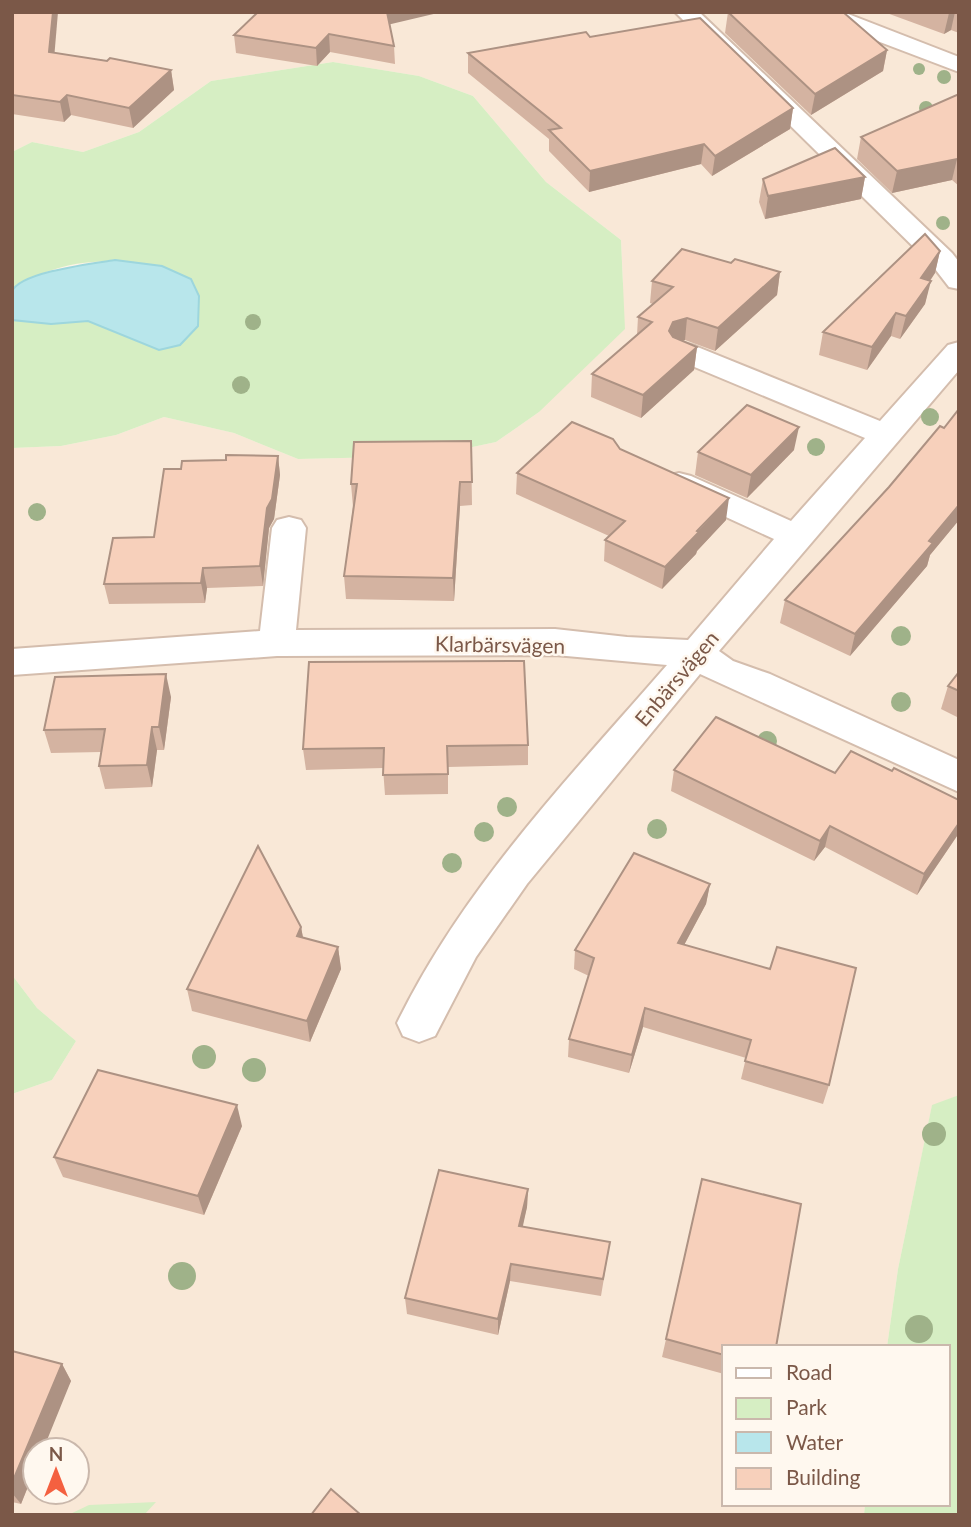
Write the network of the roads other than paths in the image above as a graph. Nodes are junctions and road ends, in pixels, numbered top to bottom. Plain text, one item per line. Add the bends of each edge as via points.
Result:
1 (685, 12) edge
2 (822, 12) edge
3 (959, 65) edge
4 (959, 281) edge
5 (959, 351) edge
6 (684, 352) edge
7 (886, 435) junction
8 (653, 471) edge
9 (289, 528) dead end
10 (796, 536) junction
11 (277, 643) junction
12 (697, 653) junction
13 (12, 662) edge
14 (959, 776) edge
15 (419, 1023) dead end

1 - 4 street via 942,259
2 - 3 street
5 - 7 street, Enbärsvägen
6 - 7 street
7 - 10 street, Enbärsvägen
8 - 10 street
9 - 11 street
10 - 12 street, Enbärsvägen
11 - 12 street, Klarbärsvägen via 555,642
11 - 13 street, Klarbärsvägen
12 - 14 street via 720,670
12 - 15 street, Enbärsvägen via 513,872 461,946

